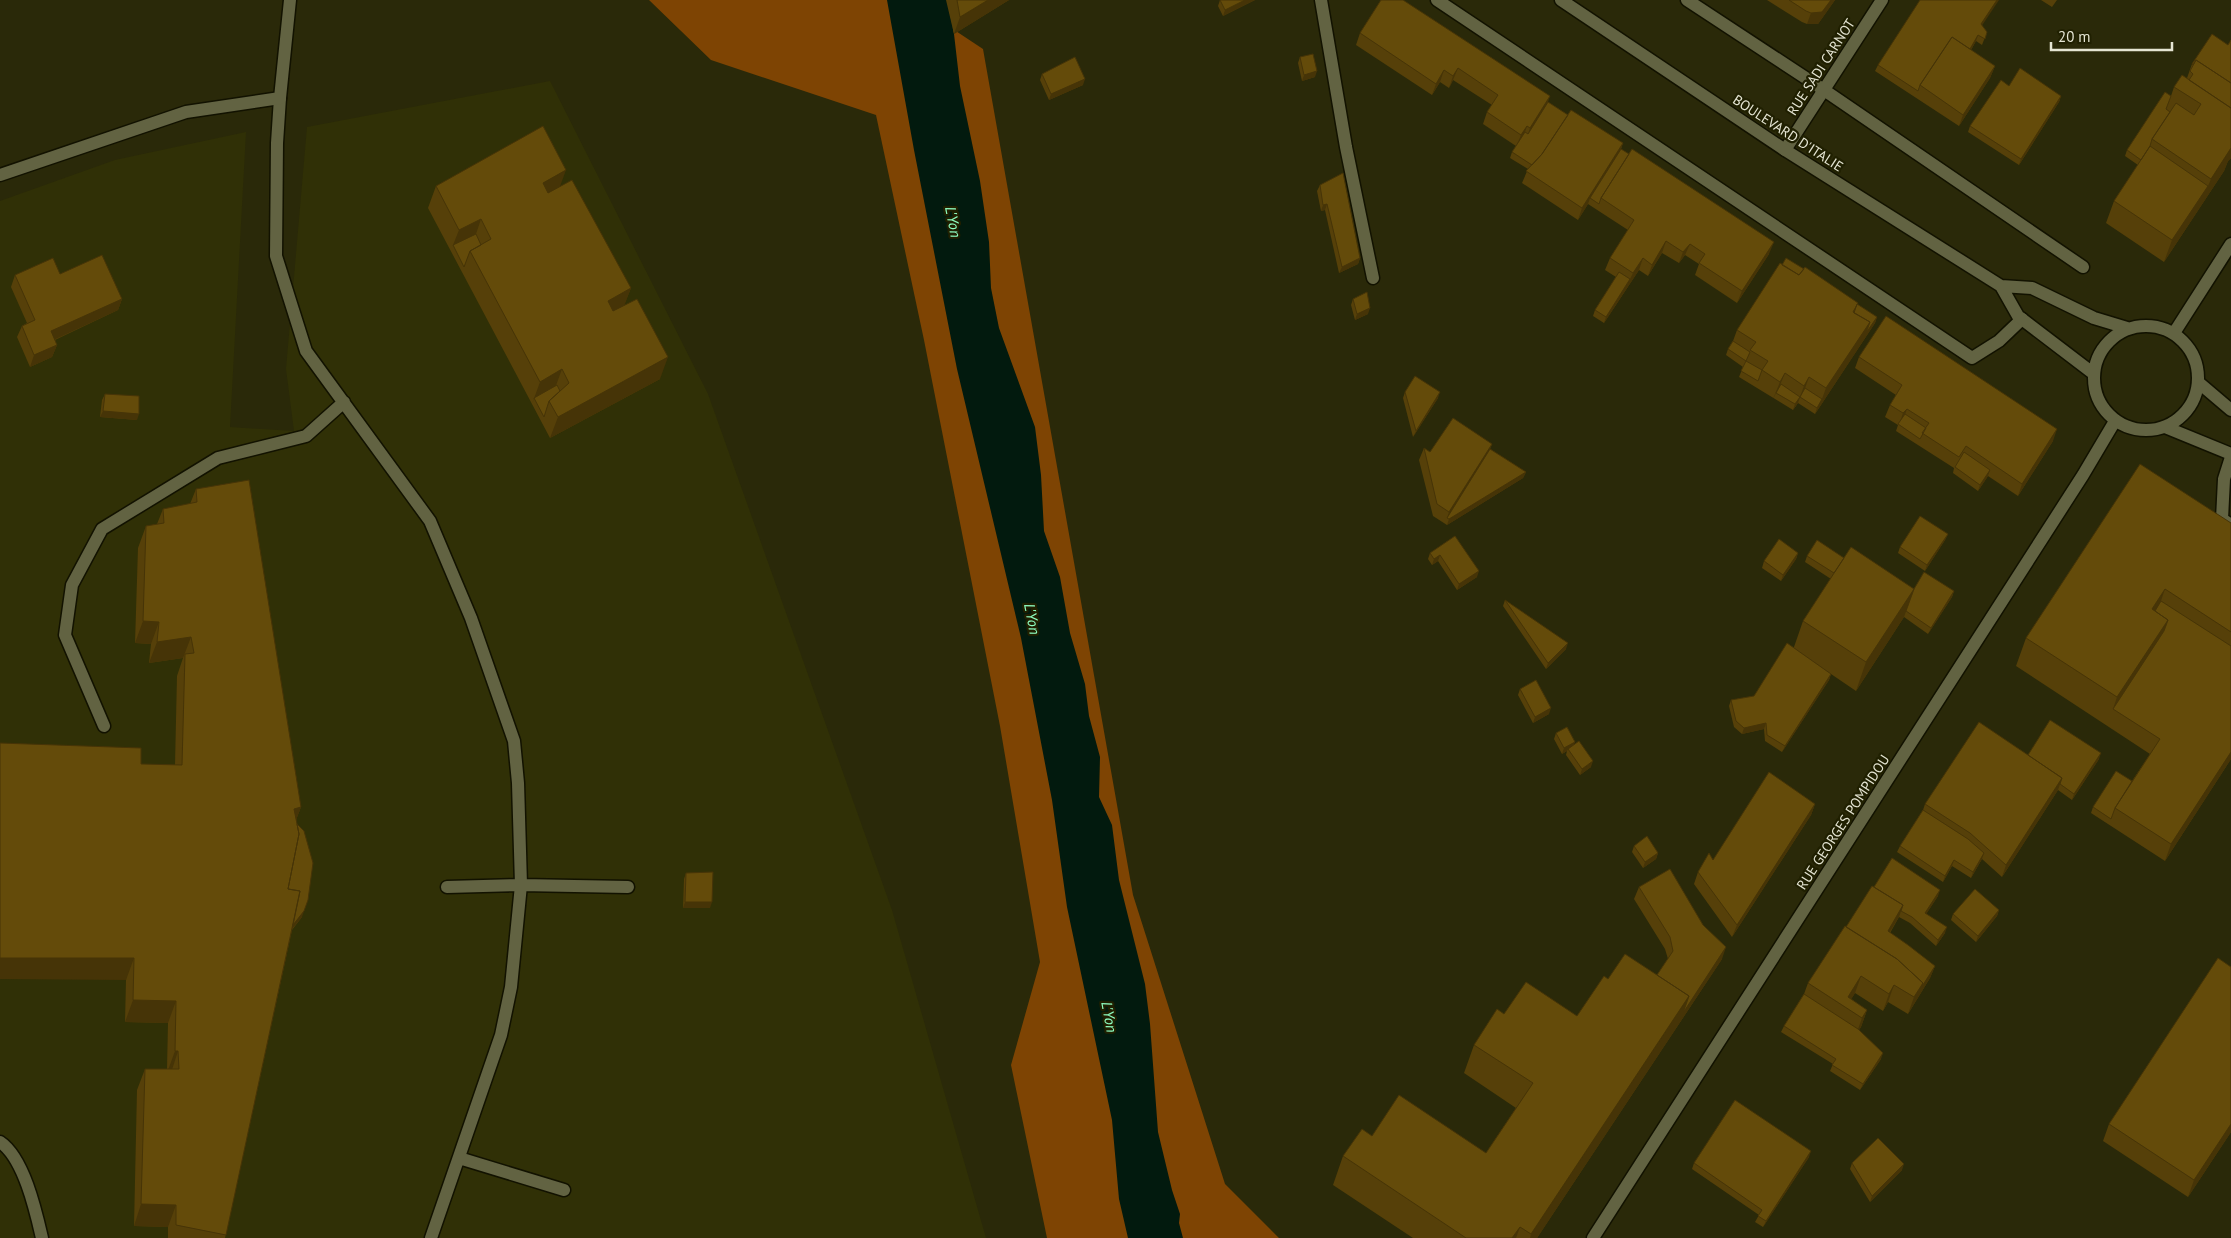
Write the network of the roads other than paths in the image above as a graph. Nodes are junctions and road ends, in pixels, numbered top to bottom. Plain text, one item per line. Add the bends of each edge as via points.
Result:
1 (290, 0) edge
2 (1321, 0) edge
3 (1437, 0) edge
4 (1560, 0) edge
5 (1687, 0) edge
6 (1882, 0) edge
7 (1824, 90) junction
8 (280, 98) junction
9 (1785, 150) junction
10 (0, 175) edge
11 (2231, 244) edge
12 (2083, 267) dead end
13 (1373, 278) dead end
14 (2001, 286) junction
15 (2022, 319) junction
16 (2128, 328) junction
17 (2174, 333) junction
18 (2094, 374) junction
19 (2198, 382) junction
20 (344, 402) junction
21 (2231, 410) edge
22 (2115, 420) junction
23 (2165, 427) junction
24 (2231, 456) edge
25 (2231, 525) edge
26 (104, 726) dead end
27 (520, 885) junction
28 (447, 887) dead end
29 (628, 887) dead end
30 (0, 1142) edge
31 (459, 1158) junction
32 (564, 1190) dead end
33 (42, 1238) edge
34 (431, 1238) edge
35 (1593, 1238) edge

1 - 8 main road
2 - 13 main road via 1344,137
3 - 15 main road via 1972,358 1999,341
4 - 9 main road, BOULEVARD D'ITALIE
5 - 7 main road
6 - 7 main road, RUE SADI CARNOT
7 - 9 main road, RUE SADI CARNOT
7 - 12 main road
8 - 10 main road via 186,112
8 - 20 main road via 276,256 306,351
9 - 14 main road, BOULEVARD D'ITALIE
11 - 17 main road
14 - 15 main road, BOULEVARD D'ITALIE
14 - 16 main road, BOULEVARD D'ITALIE via 2032,288 2094,318
15 - 18 main road, BOULEVARD D'ITALIE
16 - 17 main road via 2159,326
16 - 18 main road via 2110,339 2098,355
17 - 19 main road via 2193,354
18 - 22 main road via 2098,400
19 - 21 main road
19 - 23 main road via 2188,409
20 - 26 main road via 306,436 218,458 102,529 72,586 65,635
20 - 27 main road via 430,521 471,618 514,741
22 - 23 main road via 2139,430
22 - 35 main road, RUE GEORGES POMPIDOU via 2070,496
23 - 24 main road
24 - 25 main road via 2224,479 2222,519
27 - 28 main road
27 - 29 main road
27 - 31 main road via 511,987 501,1036
30 - 33 main road via 14,1158 31,1194
31 - 32 main road
31 - 34 main road

